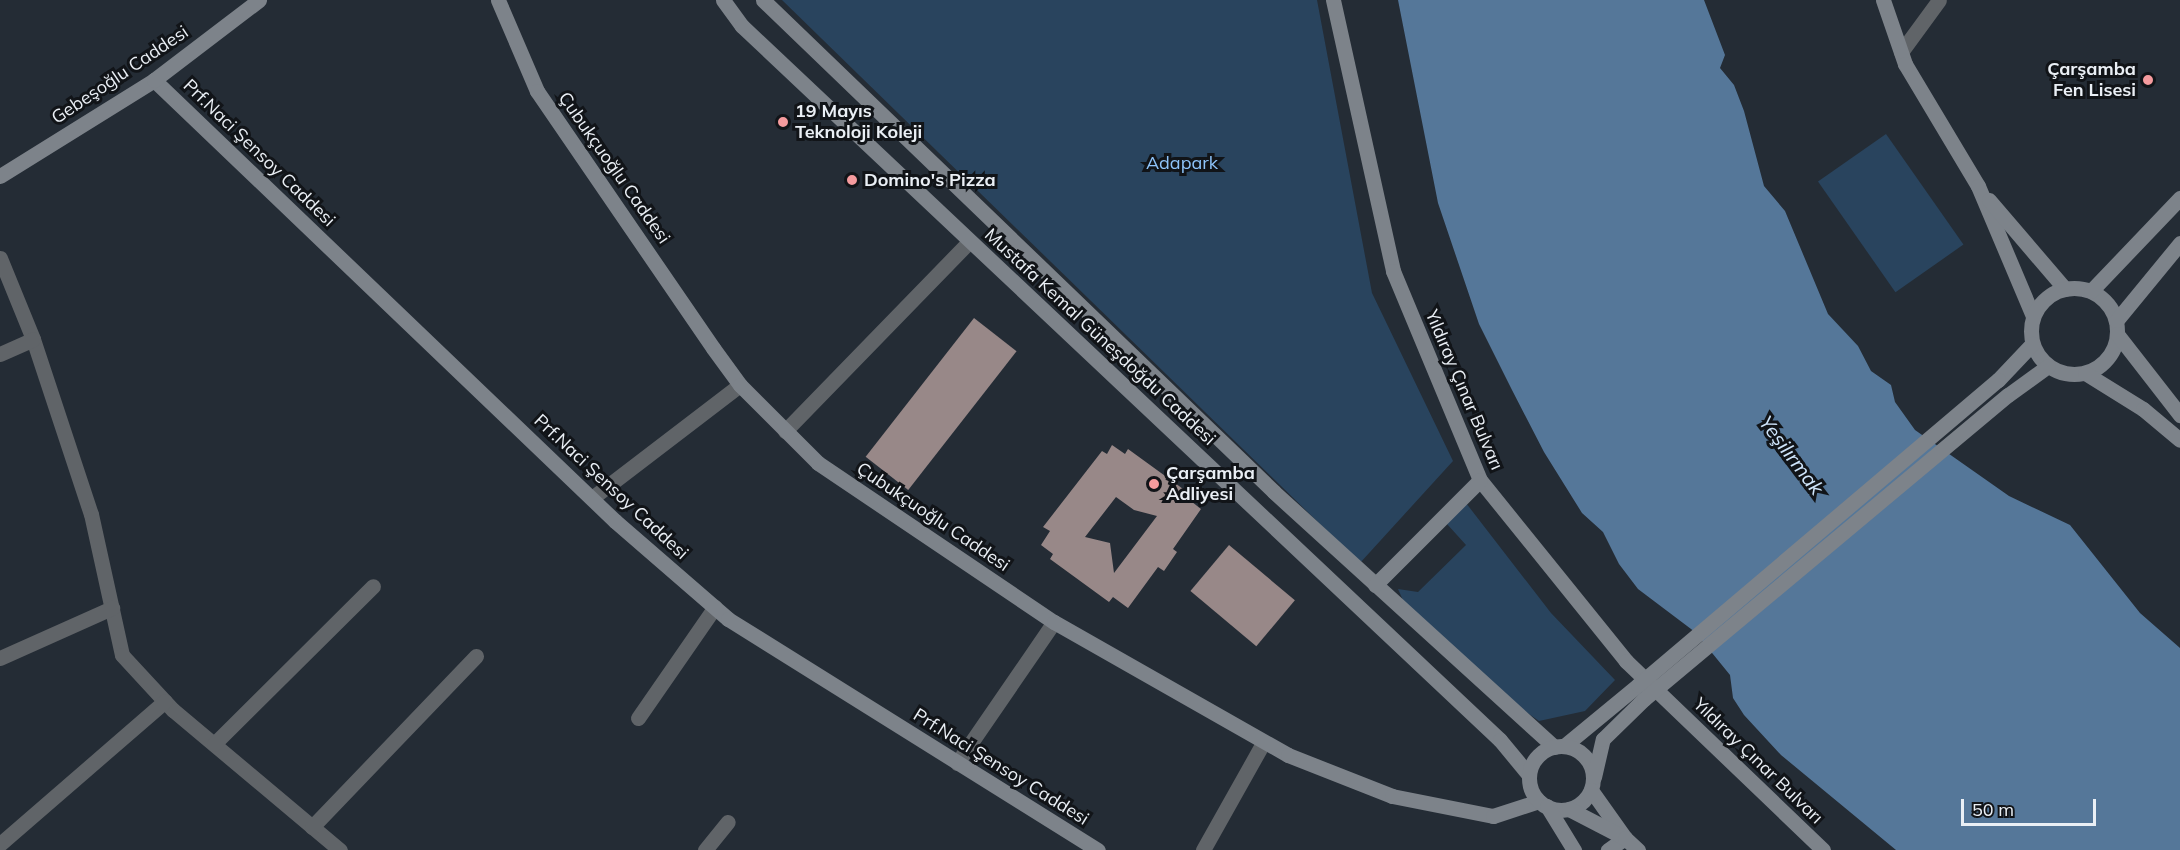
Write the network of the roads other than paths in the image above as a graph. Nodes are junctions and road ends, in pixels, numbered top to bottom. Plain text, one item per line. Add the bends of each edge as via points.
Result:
1 (259, 0) edge
2 (498, 0) edge
3 (723, 0) edge
4 (763, 0) edge
5 (1333, 0) edge
6 (1883, 0) edge
7 (1939, 0) edge
8 (1901, 52) junction
9 (154, 80) junction
10 (0, 177) edge
11 (1977, 186) junction
12 (2180, 198) edge
13 (970, 241) junction
14 (2180, 243) edge
15 (0, 258) edge
16 (2065, 289) junction
17 (2091, 291) junction
18 (2033, 316) junction
19 (2117, 328) junction
20 (33, 339) junction
21 (2032, 344) junction
22 (0, 354) edge
23 (2048, 366) junction
24 (2085, 373) junction
25 (740, 385) junction
26 (2180, 416) edge
27 (785, 431) junction
28 (2180, 440) edge
29 (1480, 480) junction
30 (592, 498) junction
31 (1375, 585) junction
32 (373, 586) dead end
33 (715, 607) junction
34 (112, 608) junction
35 (1054, 622) junction
36 (476, 656) dead end
37 (0, 658) edge
38 (1641, 692) junction
39 (165, 701) junction
40 (638, 718) dead end
41 (1263, 743) junction
42 (214, 744) junction
43 (1559, 746) junction
44 (957, 763) junction
45 (1529, 776) junction
46 (1592, 785) junction
47 (1543, 804) junction
48 (1569, 809) junction
49 (728, 822) dead end
50 (312, 827) junction
51 (1625, 838) junction
52 (0, 844) edge
53 (339, 850) edge
54 (705, 850) edge
55 (1098, 850) edge
56 (1203, 850) edge
57 (1574, 850) edge
58 (1608, 850) edge
59 (1638, 850) edge
60 (1823, 850) edge

1 - 9 main road, Gebeşoğlu Caddesi
2 - 25 main road, Çubukçuoğlu Caddesi via 537,91
3 - 13 main road, Mustafa Kemal Güneşdoğdu Caddesi via 742,26
4 - 31 main road, Mustafa Kemal Güneşdoğdu Caddesi
5 - 29 main road, Yıldıray Çınar Bulvarı via 1393,271
6 - 8 main road
7 - 8 street
8 - 11 main road
9 - 10 main road, Gebeşoğlu Caddesi
9 - 30 main road, Prf.Naci Şensoy Caddesi
11 - 16 main road
11 - 18 main road
12 - 17 main road
13 - 27 street
13 - 45 main road, Mustafa Kemal Güneşdoğdu Caddesi via 1500,740
14 - 19 main road
15 - 20 street
16 - 17 main road
16 - 18 main road via 2051,295
17 - 19 main road via 2102,298
18 - 21 main road
19 - 24 main road via 2107,359
19 - 26 main road
20 - 22 street
20 - 34 street via 92,514
21 - 23 main road
21 - 38 main road, bridge via 1998,380
23 - 24 main road via 2072,374
23 - 38 main road, bridge
24 - 28 main road via 2143,409
25 - 27 main road, Çubukçuoğlu Caddesi
25 - 30 street
27 - 35 main road, Çubukçuoğlu Caddesi via 818,463
29 - 31 main road
29 - 60 main road, Yıldıray Çınar Bulvarı via 1626,660
30 - 33 main road, Prf.Naci Şensoy Caddesi
31 - 43 main road, Mustafa Kemal Güneşdoğdu Caddesi
32 - 42 street
33 - 40 street
33 - 44 main road, Prf.Naci Şensoy Caddesi
34 - 37 street
34 - 39 street via 122,655
35 - 41 main road, Çubukçuoğlu Caddesi
35 - 44 street
36 - 50 street
38 - 43 main road
38 - 46 main road via 1603,739
39 - 42 street
39 - 52 street
41 - 47 main road, Çubukçuoğlu Caddesi via 1392,796 1494,816
41 - 56 street
42 - 50 street
43 - 45 main road via 1537,757
43 - 46 main road via 1588,761
44 - 55 main road, Prf.Naci Şensoy Caddesi
45 - 47 main road
46 - 48 main road
46 - 51 main road
47 - 48 main road
47 - 57 main road
48 - 51 main road
49 - 54 street
50 - 53 street
51 - 58 main road
51 - 59 main road

